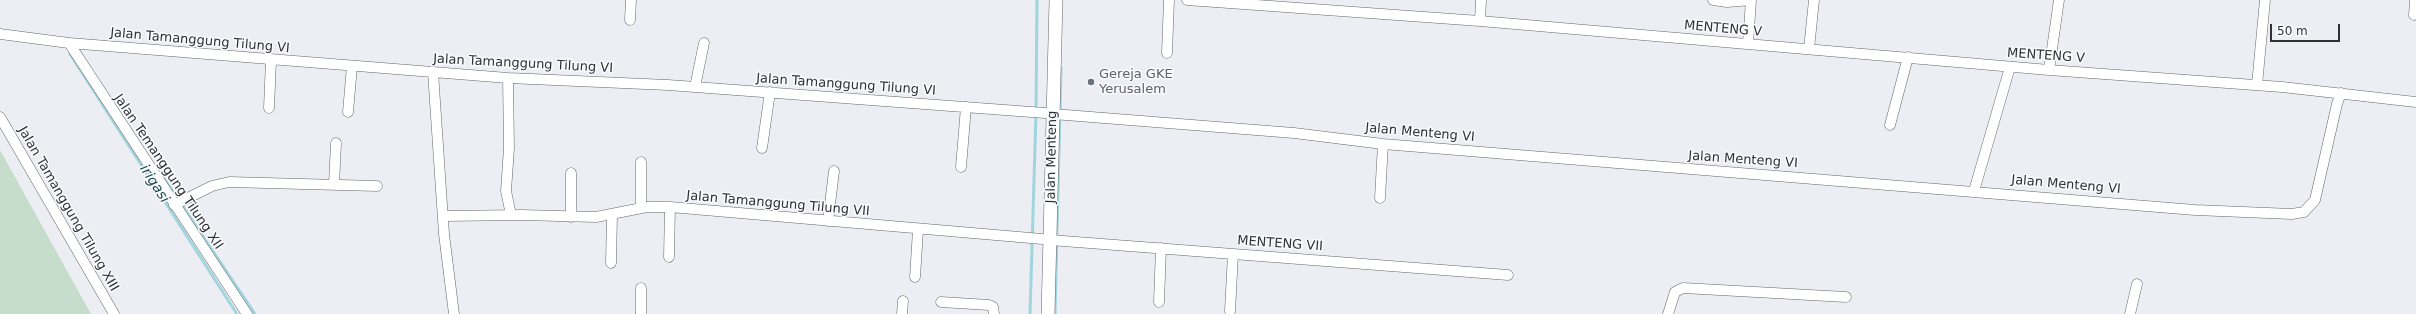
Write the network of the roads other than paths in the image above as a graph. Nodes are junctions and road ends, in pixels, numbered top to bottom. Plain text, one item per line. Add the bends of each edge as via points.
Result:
1 (632, 0) edge
2 (1048, 0) edge
3 (1056, 0) edge
4 (1170, 0) edge
5 (1187, 0) edge
6 (1481, 0) edge
7 (1713, 0) edge
8 (1751, 0) edge
9 (1814, 0) edge
10 (2059, 0) edge
11 (2266, 0) edge
12 (2415, 0) edge
13 (1228, 1) edge
14 (2414, 15) dead end
15 (630, 20) dead end
16 (1480, 21) junction
17 (0, 34) edge
18 (69, 43) junction
19 (704, 43) dead end
20 (1748, 44) junction
21 (1809, 49) junction
22 (1167, 53) dead end
23 (1908, 57) junction
24 (271, 60) junction
25 (352, 66) junction
26 (2010, 66) junction
27 (2049, 70) junction
28 (433, 72) junction
29 (508, 78) junction
30 (2257, 85) junction
31 (695, 87) junction
32 (770, 92) junction
33 (2341, 93) junction
34 (2416, 102) edge
35 (966, 107) junction
36 (269, 108) dead end
37 (348, 112) dead end
38 (1049, 114) junction
39 (0, 119) edge
40 (1890, 125) dead end
41 (336, 143) dead end
42 (1383, 144) junction
43 (762, 148) dead end
44 (641, 162) dead end
45 (961, 167) dead end
46 (834, 171) dead end
47 (571, 173) dead end
48 (334, 184) junction
49 (377, 186) dead end
50 (1974, 191) junction
51 (1380, 198) dead end
52 (174, 205) junction
53 (670, 207) junction
54 (641, 208) junction
55 (511, 215) junction
56 (612, 215) junction
57 (444, 216) junction
58 (571, 217) junction
59 (828, 221) junction
60 (918, 230) junction
61 (1046, 240) junction
62 (1161, 248) junction
63 (1233, 254) junction
64 (669, 257) dead end
65 (611, 263) dead end
66 (1508, 275) dead end
67 (915, 277) dead end
68 (2137, 284) dead end
69 (641, 288) dead end
70 (1846, 297) dead end
71 (903, 301) dead end
72 (941, 302) dead end
73 (1159, 302) dead end
74 (1230, 311) dead end
75 (114, 314) edge
76 (247, 314) edge
77 (454, 314) edge
78 (641, 314) edge
79 (902, 314) edge
80 (994, 314) edge
81 (1039, 314) edge
82 (1048, 314) edge
83 (1668, 314) edge
84 (2130, 314) edge

1 - 15 street
2 - 38 street
3 - 38 street, Jalan Menteng
4 - 22 street
5 - 13 street, MENTENG V
6 - 16 street
7 - 8 street
8 - 20 street
9 - 21 street
10 - 27 street
11 - 30 street
12 - 14 street
13 - 16 street, MENTENG V
16 - 20 street, MENTENG V
17 - 18 street, Jalan Tamanggung Tilung VI
18 - 24 street, Jalan Tamanggung Tilung VI
18 - 52 street, Jalan Temanggung Tilung XII
19 - 31 street
20 - 21 street, MENTENG V
21 - 23 street, MENTENG V
23 - 26 street, MENTENG V
23 - 40 street
24 - 25 street, Jalan Tamanggung Tilung VI
24 - 36 street
25 - 28 street, Jalan Tamanggung Tilung VI
25 - 37 street
26 - 27 street, MENTENG V
26 - 50 street
27 - 30 street, MENTENG V
28 - 29 street, Jalan Tamanggung Tilung VI
28 - 57 street
29 - 31 street, Jalan Tamanggung Tilung VI
29 - 55 street via 509,148 506,191
30 - 33 street, MENTENG V
31 - 32 street, Jalan Tamanggung Tilung VI
32 - 35 street, Jalan Tamanggung Tilung VI
32 - 43 street
33 - 34 street, MENTENG V
33 - 50 street, Jalan Menteng VI via 2336,104 2318,193 2312,205 2299,213 2195,210
35 - 38 street, Jalan Tamanggung Tilung VI
35 - 45 street
38 - 42 street, Jalan Menteng VI via 1294,133
38 - 61 street
39 - 75 street, Jalan Tamanggung Tilung XIII
41 - 48 street
42 - 50 street, Jalan Menteng VI
42 - 51 street
44 - 54 street
46 - 59 street
47 - 58 street
48 - 49 street
48 - 52 street via 229,182 212,186
52 - 76 street, Jalan Temanggung Tilung XII
53 - 54 street, Jalan Tamanggung Tilung VII
53 - 59 street, Jalan Tamanggung Tilung VII
53 - 64 street
54 - 56 street, Jalan Tamanggung Tilung VII
55 - 57 street, Jalan Tamanggung Tilung VII
55 - 58 street, Jalan Tamanggung Tilung VII
56 - 58 street, Jalan Tamanggung Tilung VII
56 - 65 street
57 - 77 street
59 - 60 street, Jalan Tamanggung Tilung VII
60 - 61 street, Jalan Tamanggung Tilung VII
60 - 67 street
61 - 62 street, MENTENG VII
61 - 81 street
61 - 82 street
62 - 63 street, MENTENG VII
62 - 73 street
63 - 66 street, MENTENG VII
63 - 74 street
68 - 84 street
69 - 78 street
70 - 83 street via 1683,288 1675,292
71 - 79 street
72 - 80 street via 989,306 993,307

